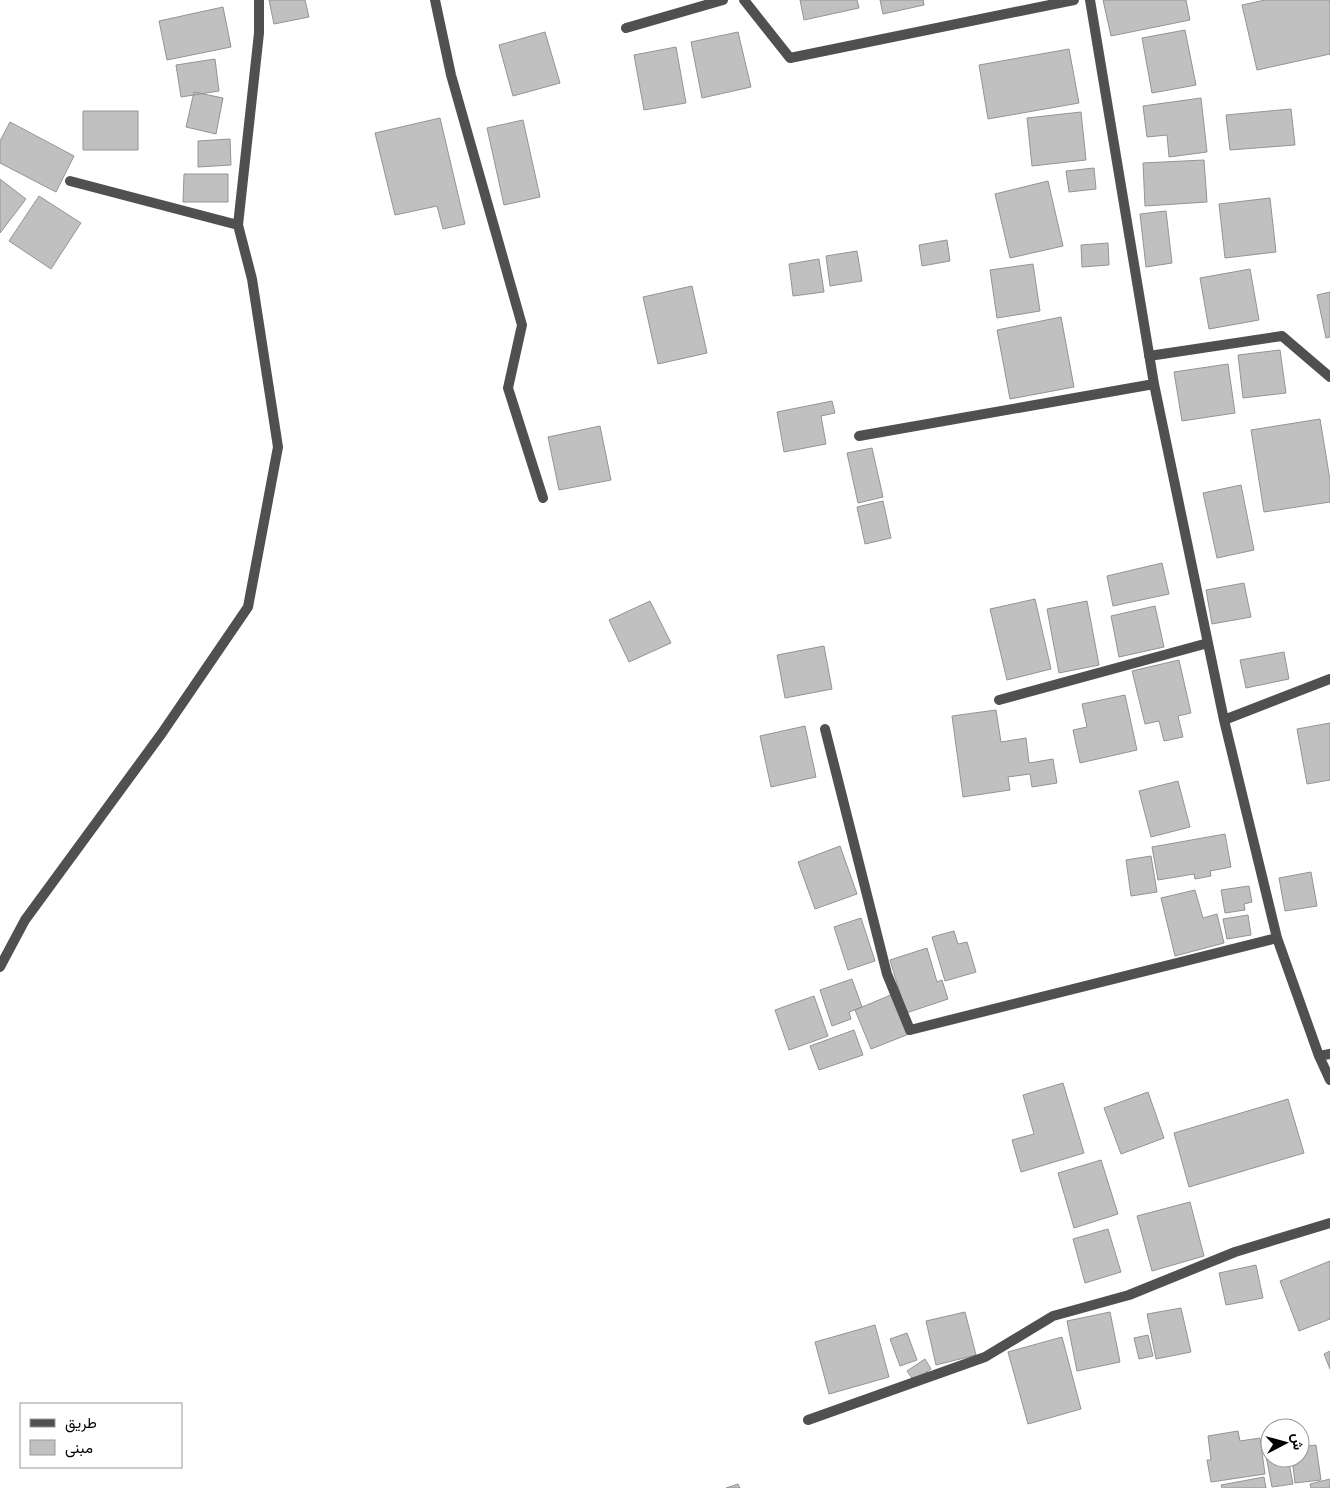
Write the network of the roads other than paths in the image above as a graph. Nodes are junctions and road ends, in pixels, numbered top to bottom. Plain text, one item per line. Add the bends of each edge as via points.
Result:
1 (259, 0) edge
2 (435, 0) edge
3 (723, 0) edge
4 (744, 0) edge
5 (1074, 0) edge
6 (1090, 0) edge
7 (626, 28) dead end
8 (70, 182) dead end
9 (238, 225) junction
10 (1149, 356) junction
11 (1330, 378) edge
12 (1154, 384) junction
13 (859, 436) dead end
14 (543, 498) dead end
15 (1208, 643) junction
16 (1330, 679) edge
17 (1000, 700) dead end
18 (1224, 720) junction
19 (825, 729) dead end
20 (1277, 938) junction
21 (0, 967) edge
22 (1330, 1054) edge
23 (1319, 1056) junction
24 (1330, 1080) edge
25 (1330, 1223) edge
26 (808, 1420) dead end

1 - 9 street via 259,33
2 - 14 street via 452,75 522,325 508,388
3 - 7 street
4 - 5 street via 790,58
6 - 10 street
8 - 9 street
9 - 21 street via 252,279 278,447 248,607 162,733 25,920
10 - 11 street via 1282,336
10 - 12 street
12 - 13 street
12 - 15 street
15 - 17 street
15 - 18 street
16 - 18 street
18 - 20 street
19 - 20 street via 886,974 910,1030
20 - 23 street
22 - 23 street
23 - 24 street
25 - 26 street via 1235,1252 1129,1295 1053,1316 986,1358

